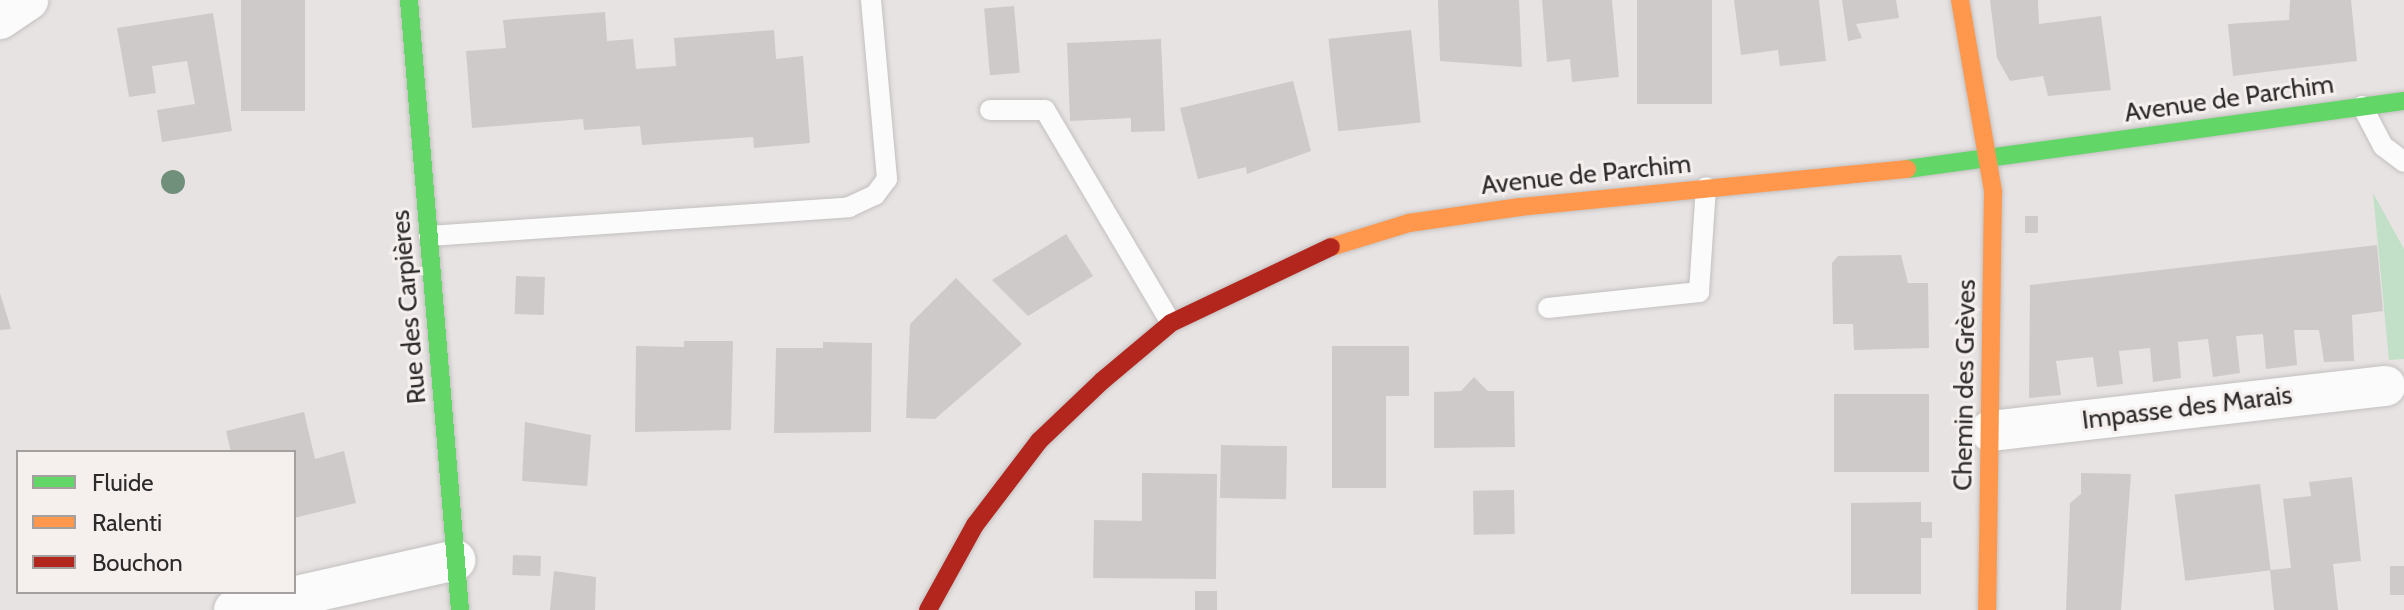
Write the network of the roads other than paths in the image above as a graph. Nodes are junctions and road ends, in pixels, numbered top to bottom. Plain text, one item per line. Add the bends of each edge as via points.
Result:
1 (28, 0) edge
2 (409, 0) edge
3 (871, 0) edge
4 (1960, 0) edge
5 (0, 19) edge
6 (2404, 101) edge
7 (2362, 106) junction
8 (990, 110) dead end
9 (1989, 161) junction
10 (2404, 162) edge
11 (1706, 187) junction
12 (429, 236) junction
13 (1548, 308) dead end
14 (1171, 323) junction
15 (2385, 386) dead end
16 (1990, 431) junction
17 (455, 560) junction
18 (234, 610) edge
19 (460, 610) edge
20 (928, 610) edge
21 (1987, 610) edge

1 - 5 street
2 - 12 street, Rue des Carpières
3 - 12 lane via 887,179 875,195 849,207
4 - 9 street, Chemin des Grèves via 1974,111
6 - 7 street, Avenue de Parchim
7 - 9 street, Avenue de Parchim
7 - 10 lane via 2383,146
8 - 14 lane via 1045,110
9 - 11 street, Avenue de Parchim
9 - 16 street, Chemin des Grèves
11 - 13 lane via 1699,292
11 - 14 street, Avenue de Parchim via 1409,223 1242,283
12 - 17 street, Rue des Carpières
14 - 20 street, Avenue de Parchim via 1039,441 975,525
15 - 16 street, Impasse des Marais
16 - 21 street, Chemin des Grèves
17 - 18 street
17 - 19 street, Rue des Carpières

